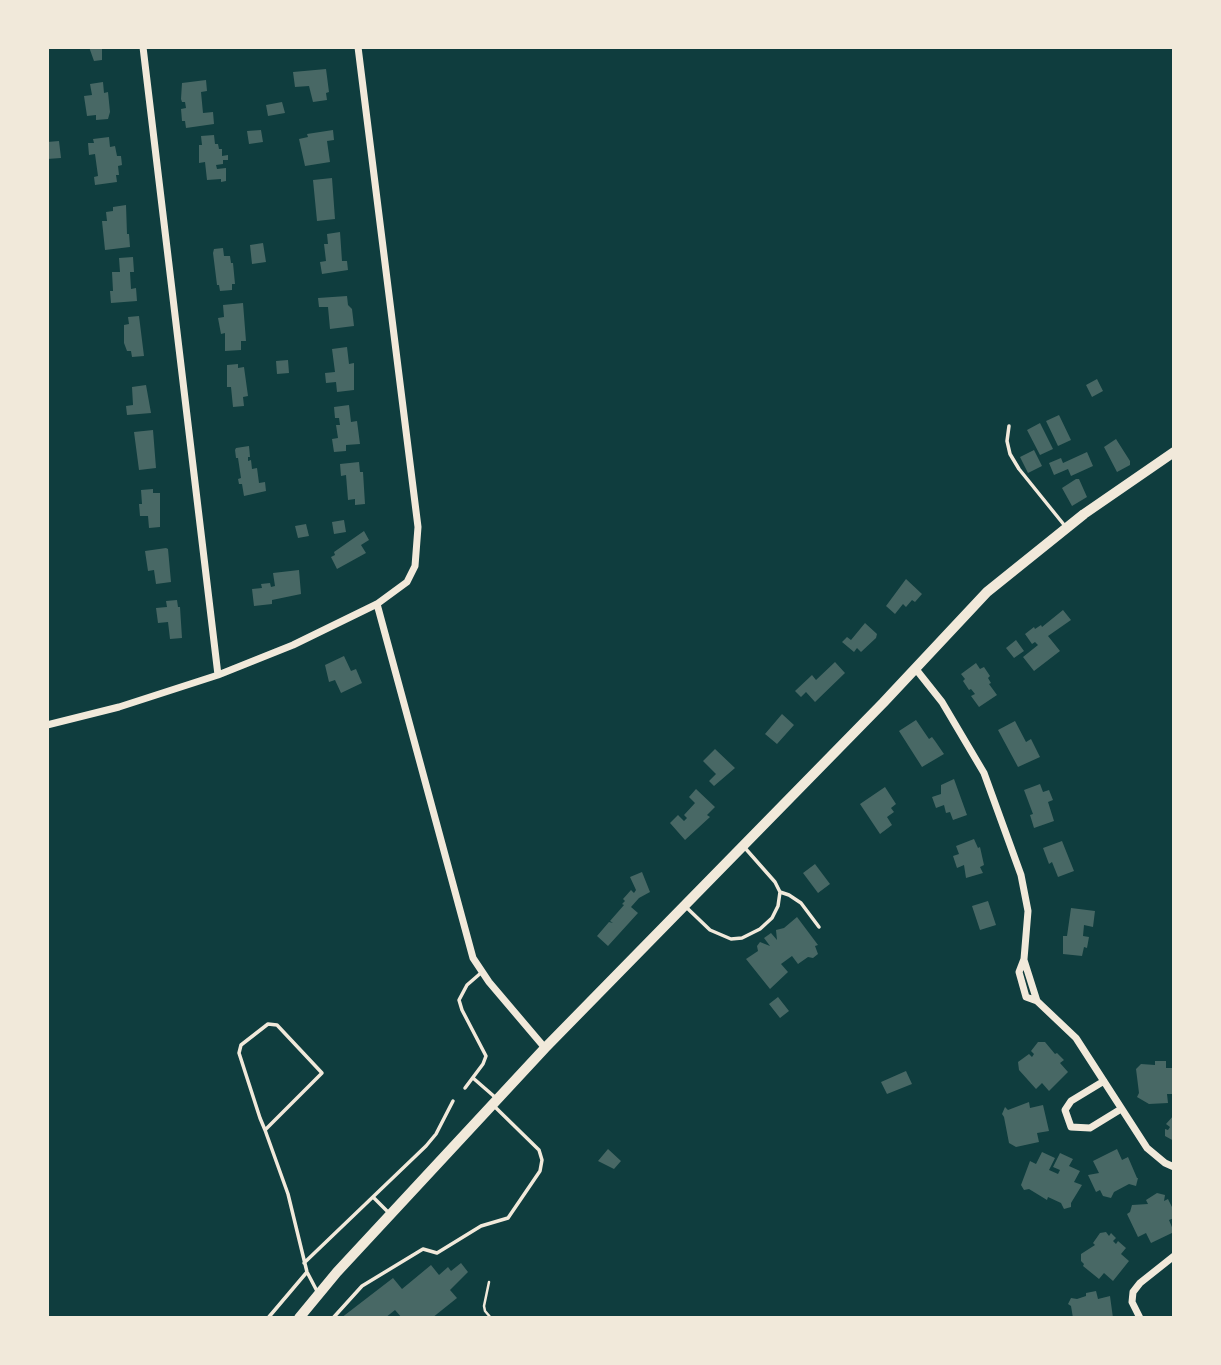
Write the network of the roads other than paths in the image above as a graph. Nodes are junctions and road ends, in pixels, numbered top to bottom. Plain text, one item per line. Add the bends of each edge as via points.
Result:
1 (143, 47) edge
2 (358, 47) edge
3 (1009, 426) dead end
4 (1174, 452) edge
5 (1067, 528) junction
6 (377, 604) junction
7 (915, 668) junction
8 (218, 675) junction
9 (47, 726) edge
10 (743, 846) junction
11 (780, 892) junction
12 (683, 905) junction
13 (819, 927) dead end
14 (482, 972) junction
15 (545, 1048) junction
16 (473, 1077) junction
17 (1104, 1081) junction
18 (464, 1088) dead end
19 (453, 1101) dead end
20 (495, 1102) junction
21 (1121, 1109) junction
22 (265, 1130) junction
23 (1174, 1167) edge
24 (373, 1197) junction
25 (390, 1215) junction
26 (1174, 1256) edge
27 (304, 1262) junction
28 (307, 1272) junction
29 (319, 1294) junction
30 (268, 1318) edge
31 (299, 1318) edge
32 (333, 1318) edge
33 (1140, 1318) edge

1 - 8 street
2 - 6 street via 418,527 415,566 407,582
3 - 5 lane via 1010,454
4 - 5 street
5 - 7 street via 987,592
6 - 8 street
6 - 14 street via 473,958
7 - 10 street
7 - 17 street via 942,702 984,773 1021,875 1028,911 1024,959 1037,1001 1076,1038
8 - 9 street
10 - 11 lane
10 - 12 street
11 - 12 lane via 772,918 742,938 718,935
11 - 13 lane via 801,904
12 - 15 street
14 - 15 street
14 - 16 lane via 459,1000 485,1051 483,1064
15 - 20 street
16 - 18 lane
16 - 20 lane
17 - 21 street
17 - 21 street via 1071,1101 1066,1110 1071,1127 1090,1128
19 - 24 lane via 436,1134
20 - 25 street
20 - 32 lane via 539,1150 542,1160 540,1171 508,1218 481,1226 436,1252 423,1249 362,1286
21 - 23 street via 1147,1148
22 - 22 lane via 239,1053 241,1045 268,1024 277,1025 322,1073
22 - 27 lane via 288,1194
24 - 25 lane
24 - 27 lane
25 - 29 street
26 - 33 street via 1133,1292 1132,1302
27 - 28 lane
28 - 29 lane
28 - 30 lane
29 - 31 street

